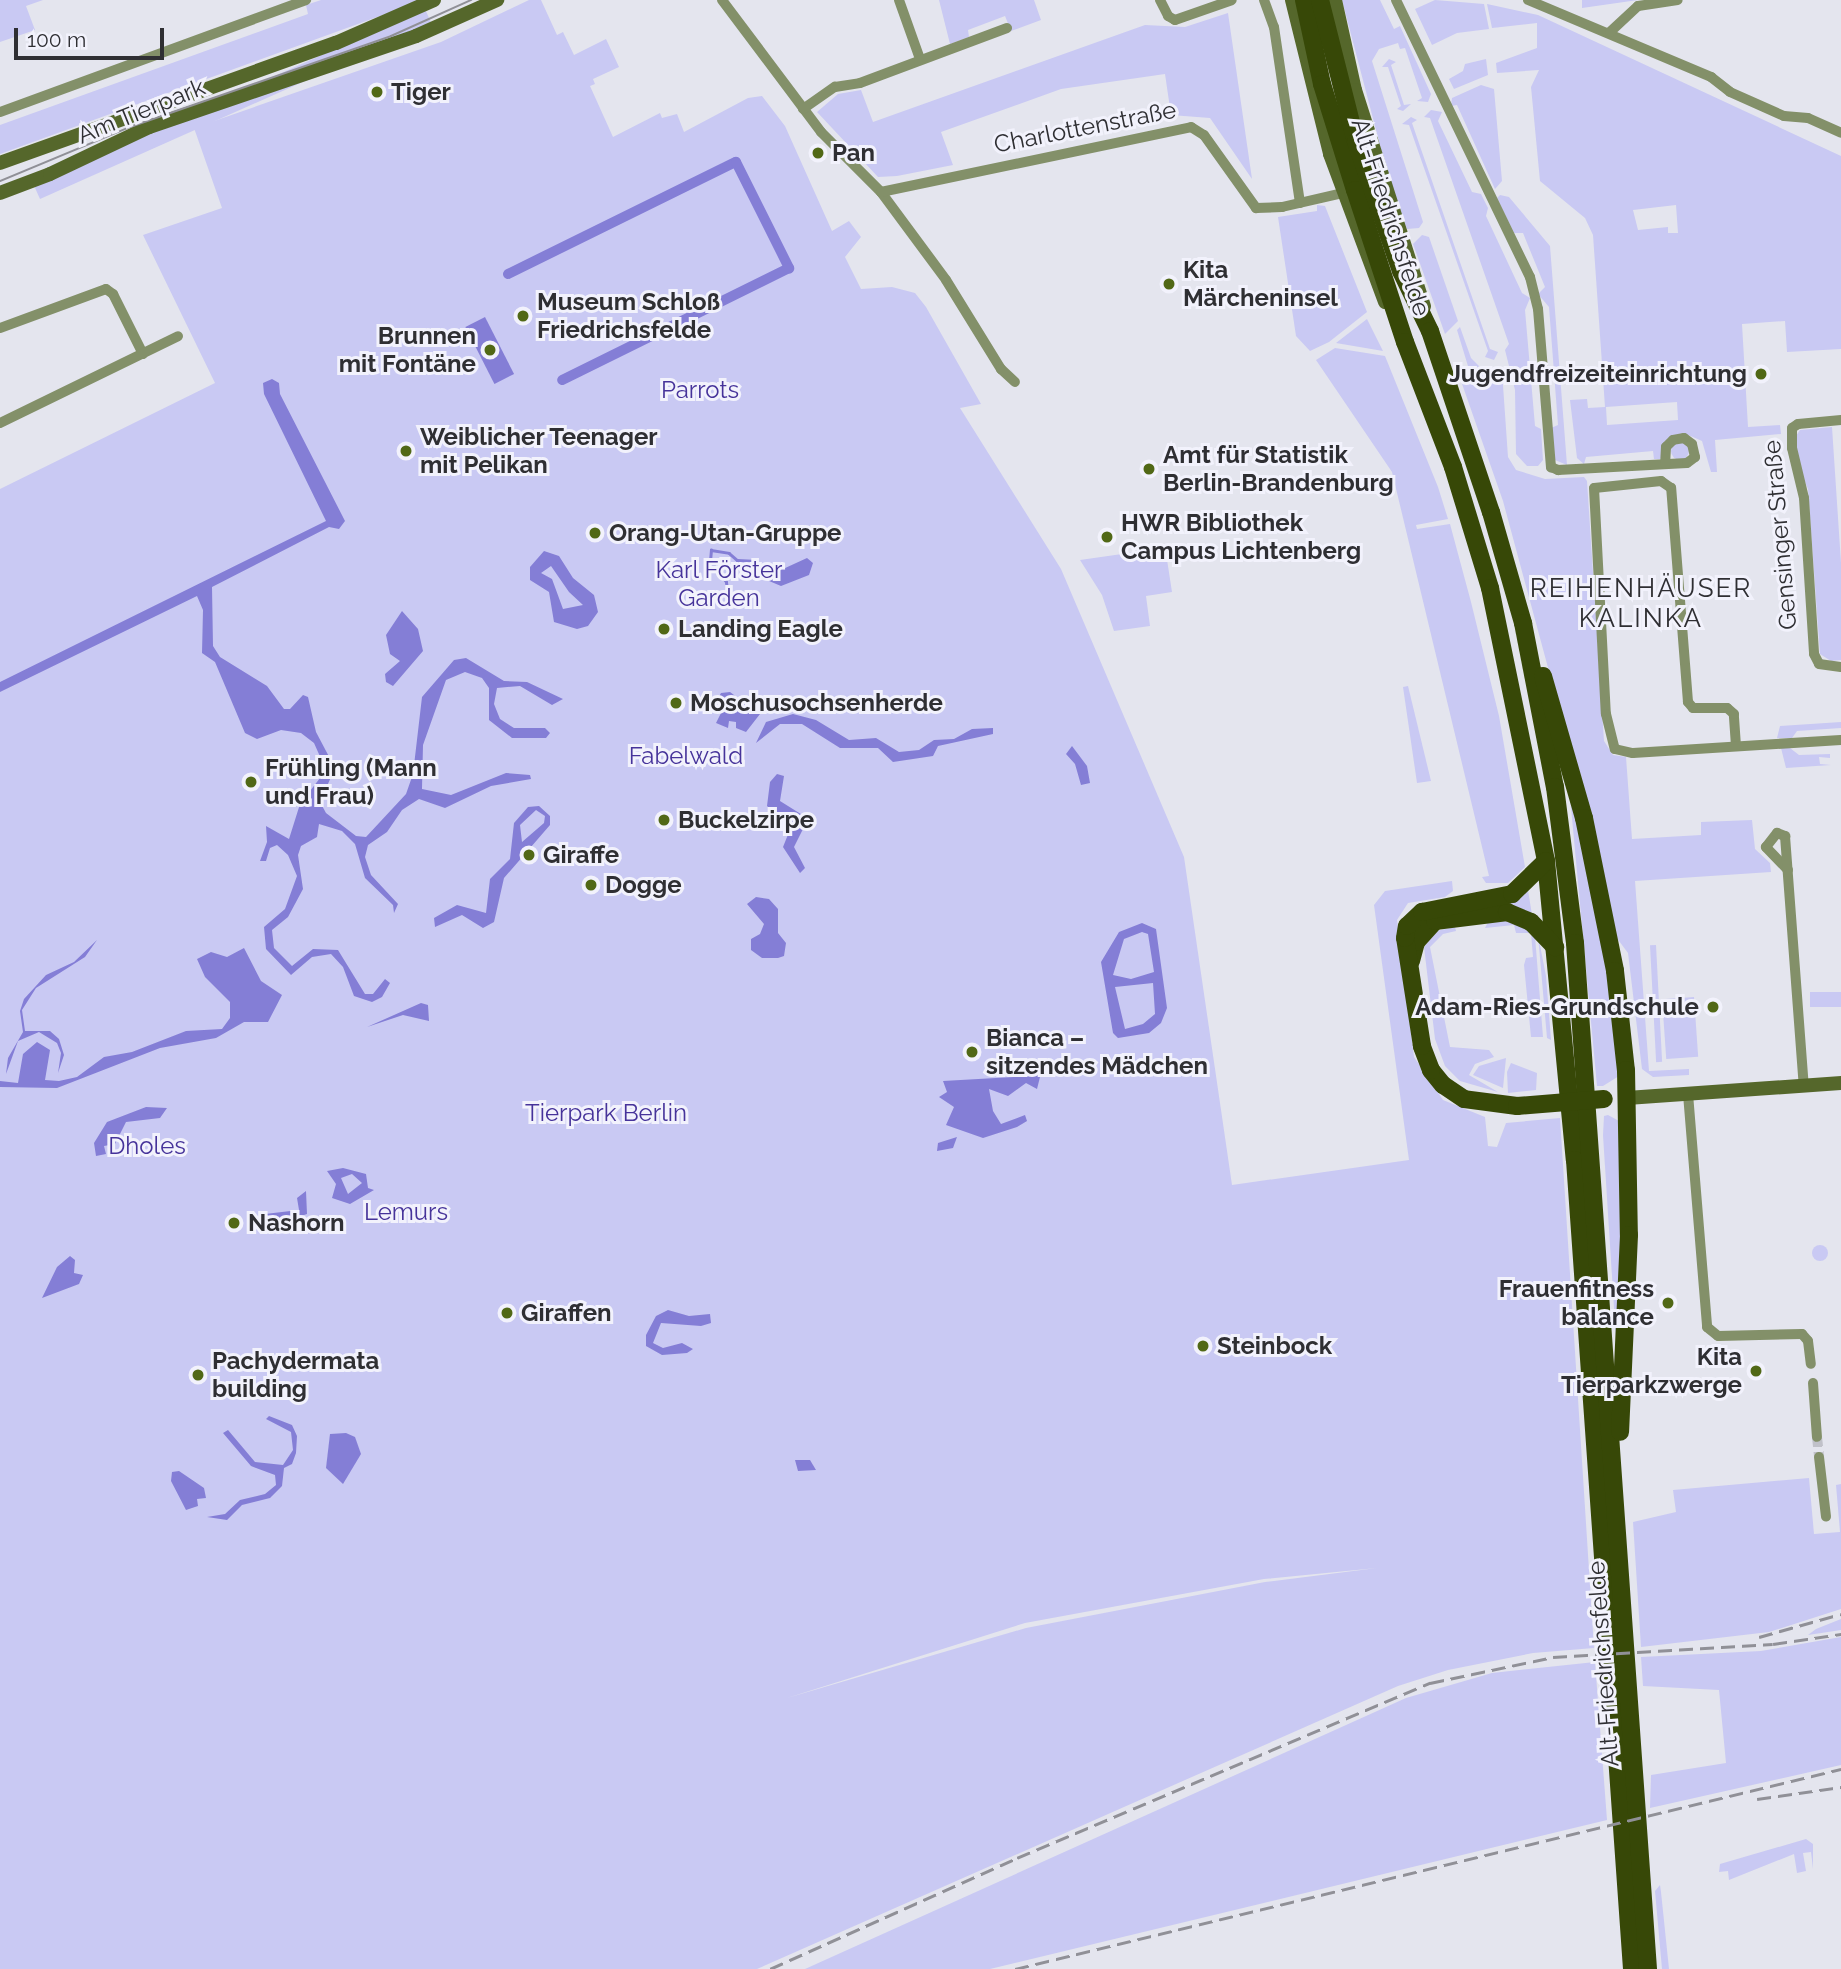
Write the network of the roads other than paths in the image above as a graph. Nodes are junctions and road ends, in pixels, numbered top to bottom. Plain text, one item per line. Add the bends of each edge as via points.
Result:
1 (306, 0) edge
2 (434, 0) edge
3 (497, 0) edge
4 (722, 0) edge
5 (899, 0) edge
6 (1160, 0) edge
7 (1232, 0) edge
8 (1264, 0) edge
9 (1292, 0) edge
10 (1304, 0) edge
11 (1320, 0) edge
12 (1335, 0) edge
13 (1396, 0) edge
14 (1528, 0) edge
15 (1564, 0) edge
16 (1678, 0) edge
17 (1563, 14) junction
18 (1007, 29) dead end
19 (1610, 32) junction
20 (920, 58) junction
21 (803, 109) junction
22 (0, 112) edge
23 (1841, 133) edge
24 (0, 163) edge
25 (881, 192) junction
26 (0, 193) edge
27 (1343, 193) junction
28 (1300, 203) junction
29 (0, 328) edge
30 (1430, 331) junction
31 (178, 336) dead end
32 (1405, 342) junction
33 (143, 354) junction
34 (1015, 382) dead end
35 (1841, 420) edge
36 (0, 423) edge
37 (1665, 464) dead end
38 (1523, 623) junction
39 (1841, 667) edge
40 (1841, 740) edge
41 (1737, 746) junction
42 (1546, 861) junction
43 (1788, 870) dead end
44 (1556, 947) junction
45 (1410, 965) junction
46 (1841, 1083) edge
47 (1804, 1086) junction
48 (1688, 1094) junction
49 (1627, 1098) junction
50 (1811, 1364) dead end
51 (1813, 1383) dead end
52 (1817, 1437) tunnel mouth
53 (1819, 1457) tunnel mouth
54 (1615, 1467) junction
55 (1826, 1517) dead end
56 (1632, 1969) edge
57 (1648, 1969) edge

1 - 22 street, Am Tierpark
2 - 24 main road, Am Tierpark via 336,43
3 - 26 main road, Am Tierpark via 416,36 149,127
4 - 21 street
5 - 20 street
6 - 7 street via 1172,20
8 - 28 street via 1275,27
9 - 27 main road, Alt-Friedrichsfelde via 1315,107
10 - 32 main road, Alt-Friedrichsfelde via 1322,84
11 - 30 main road, Alt-Friedrichsfelde via 1356,142 1401,271
12 - 30 main road, Alt-Friedrichsfelde via 1355,90
13 - 37 street via 1530,277 1538,309 1551,467
14 - 17 street
15 - 17 street
16 - 19 street via 1638,6
17 - 19 street
18 - 20 street
19 - 23 street via 1711,77 1738,96
20 - 21 street via 860,83 835,87
21 - 25 street
25 - 28 street, Charlottenstraße via 1191,127 1204,135 1251,204 1267,209
25 - 34 street via 946,280 1001,369
27 - 28 street, Charlottenstraße
27 - 32 main road, Alt-Friedrichsfelde via 1375,282
29 - 33 street via 106,289 113,294
30 - 38 main road
31 - 33 street
32 - 42 main road, Alt-Friedrichsfelde via 1453,467 1490,588
33 - 36 street
35 - 39 street, Gensinger Straße via 1798,424 1792,428 1791,448 1804,498 1814,654 1819,664
38 - 49 main road via 1547,687 1584,818 1615,971
38 - 54 main road, Alt-Friedrichsfelde via 1555,787 1575,943
40 - 41 street
41 - 41 street via 1734,714 1727,708 1693,708 1688,702 1671,488 1661,481 1594,488 1609,741 1626,753
42 - 44 main road, Alt-Friedrichsfelde
42 - 45 main road via 1512,894 1415,916 1405,938
43 - 47 street
44 - 45 main road via 1531,922 1499,913 1435,921 1416,942
44 - 56 main road, Alt-Friedrichsfelde
45 - 49 main road, bridge via 1422,1046 1443,1085 1464,1099 1505,1106
46 - 47 main road
47 - 48 main road
48 - 49 main road
48 - 50 street via 1707,1327 1718,1336 1802,1334 1808,1341
49 - 54 main road via 1626,1361
51 - 52 street
53 - 55 street
54 - 57 main road, Alt-Friedrichsfelde

